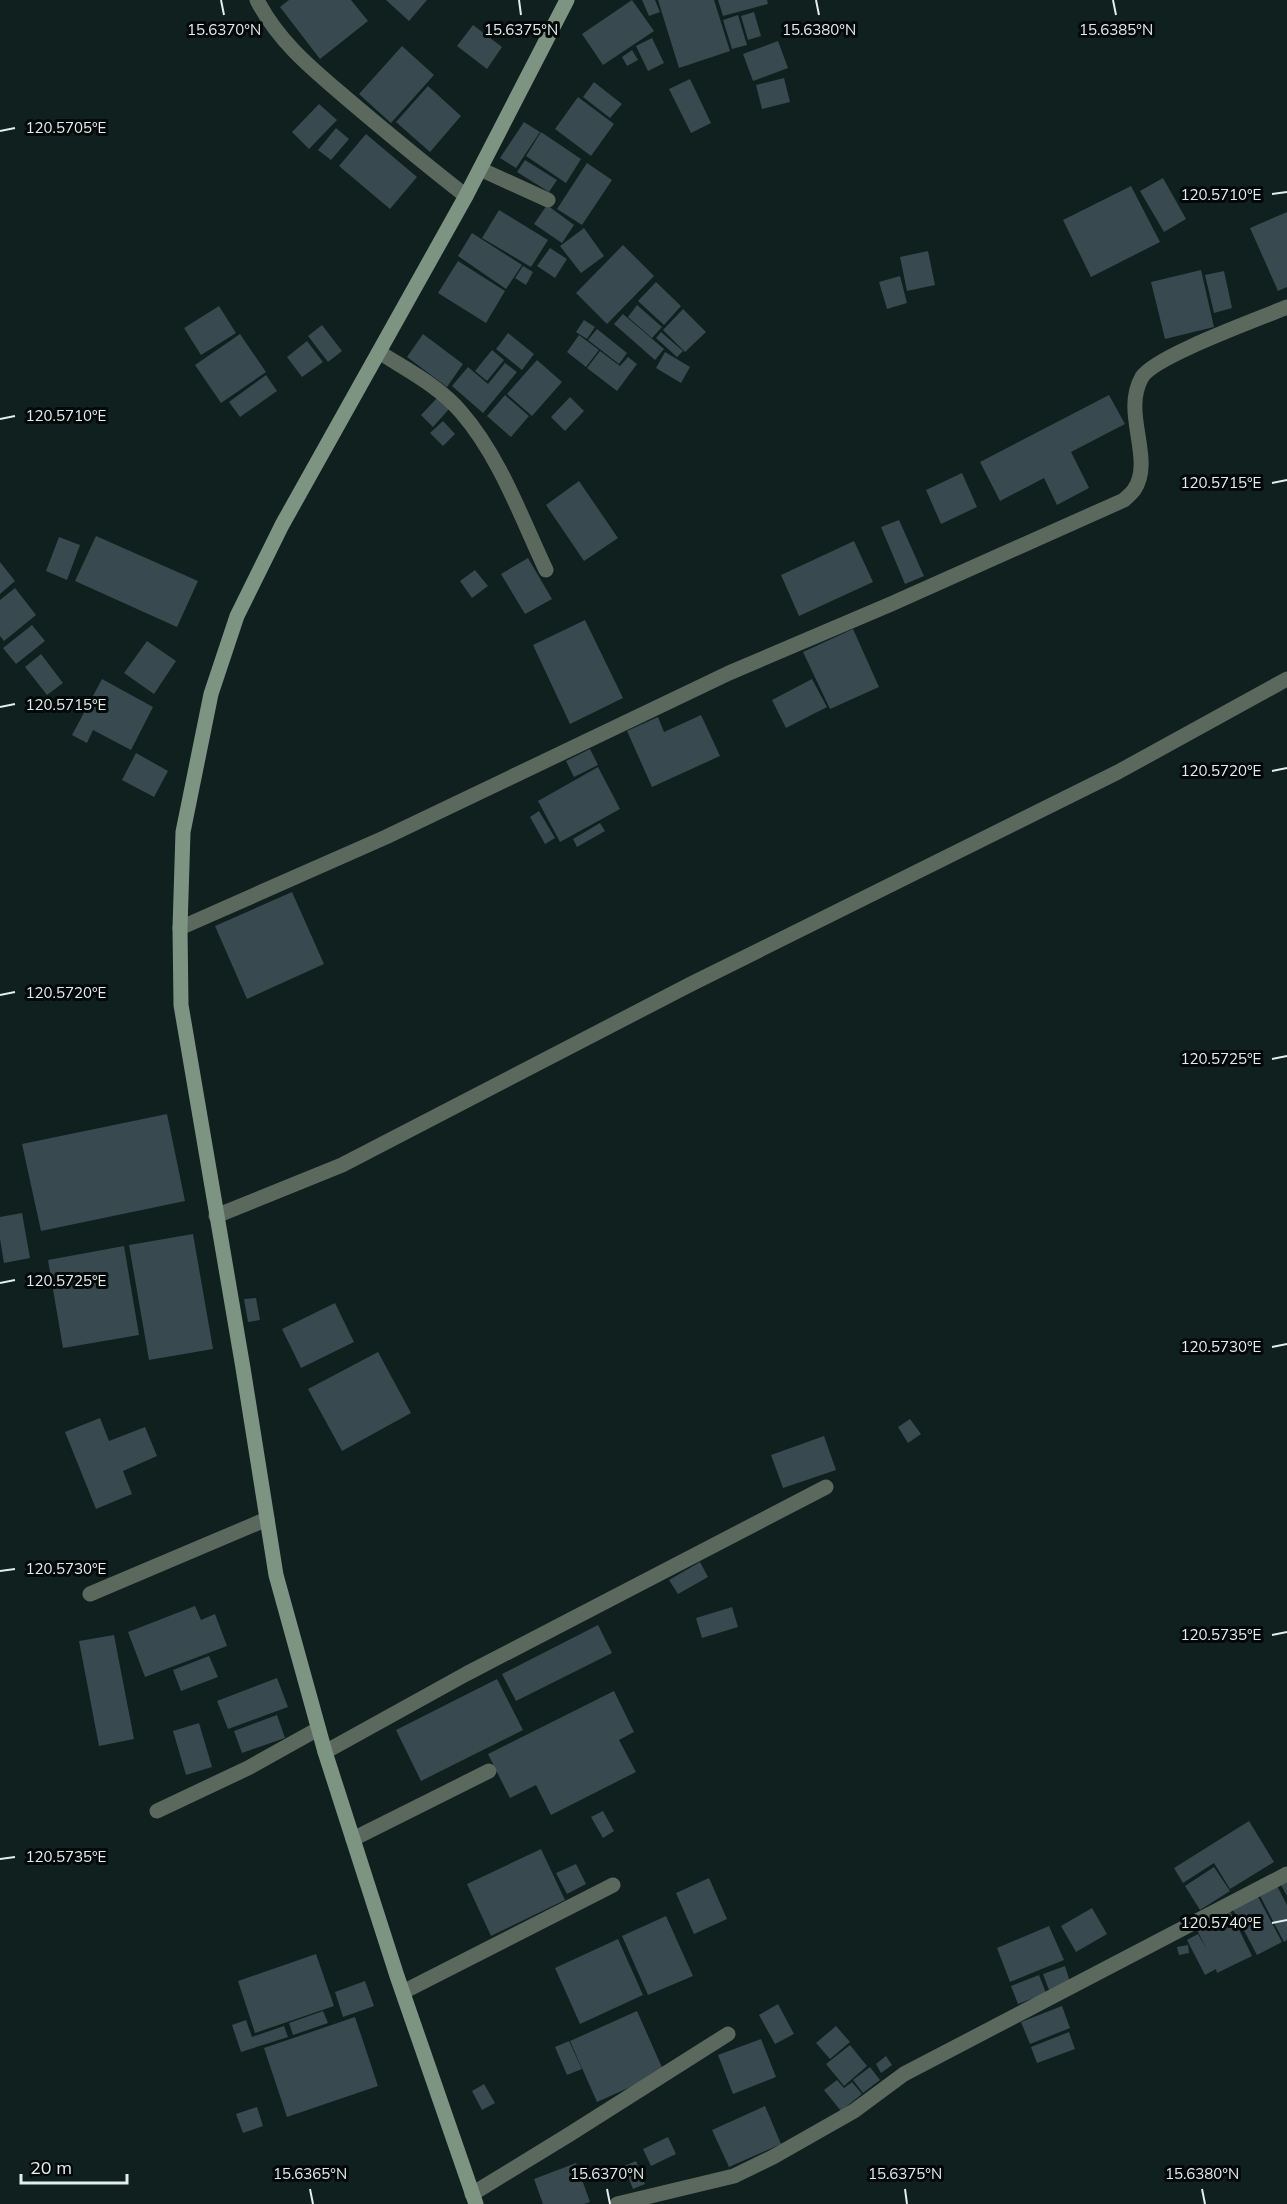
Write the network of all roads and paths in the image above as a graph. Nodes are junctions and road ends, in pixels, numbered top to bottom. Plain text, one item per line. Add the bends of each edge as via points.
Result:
1 (257, 0) edge
2 (565, 1) edge
3 (480, 169) junction
4 (466, 196) junction
5 (548, 200) dead end
6 (1287, 307) edge
7 (379, 352) junction
8 (546, 570) dead end
9 (1287, 680) edge
10 (180, 928) junction
11 (216, 1215) junction
12 (826, 1487) dead end
13 (267, 1519) junction
14 (90, 1594) dead end
15 (318, 1729) junction
16 (325, 1752) junction
17 (489, 1771) dead end
18 (157, 1811) dead end
19 (353, 1839) junction
20 (1287, 1874) edge
21 (613, 1885) dead end
22 (403, 1992) junction
23 (728, 2034) dead end
24 (474, 2199) edge
25 (617, 2204) edge

1 - 4 street via 280,37 299,58
2 - 3 street
3 - 4 street
3 - 5 street
4 - 7 street
6 - 10 street via 1161,360 1143,376 1134,411 1141,469 1134,490 1124,500 729,673 386,837
7 - 8 street via 432,385 460,410 486,444
7 - 10 street via 282,525 237,616 211,694 183,832
9 - 11 street via 1118,772 732,963 342,1165
10 - 11 street via 181,1005
11 - 13 street
12 - 16 street via 466,1674
13 - 14 street
13 - 15 street via 276,1575
15 - 16 street
15 - 18 street
16 - 19 street
17 - 19 street
19 - 22 street
20 - 25 street via 904,2074 854,2111 734,2176
21 - 22 street
22 - 24 street
23 - 24 street

